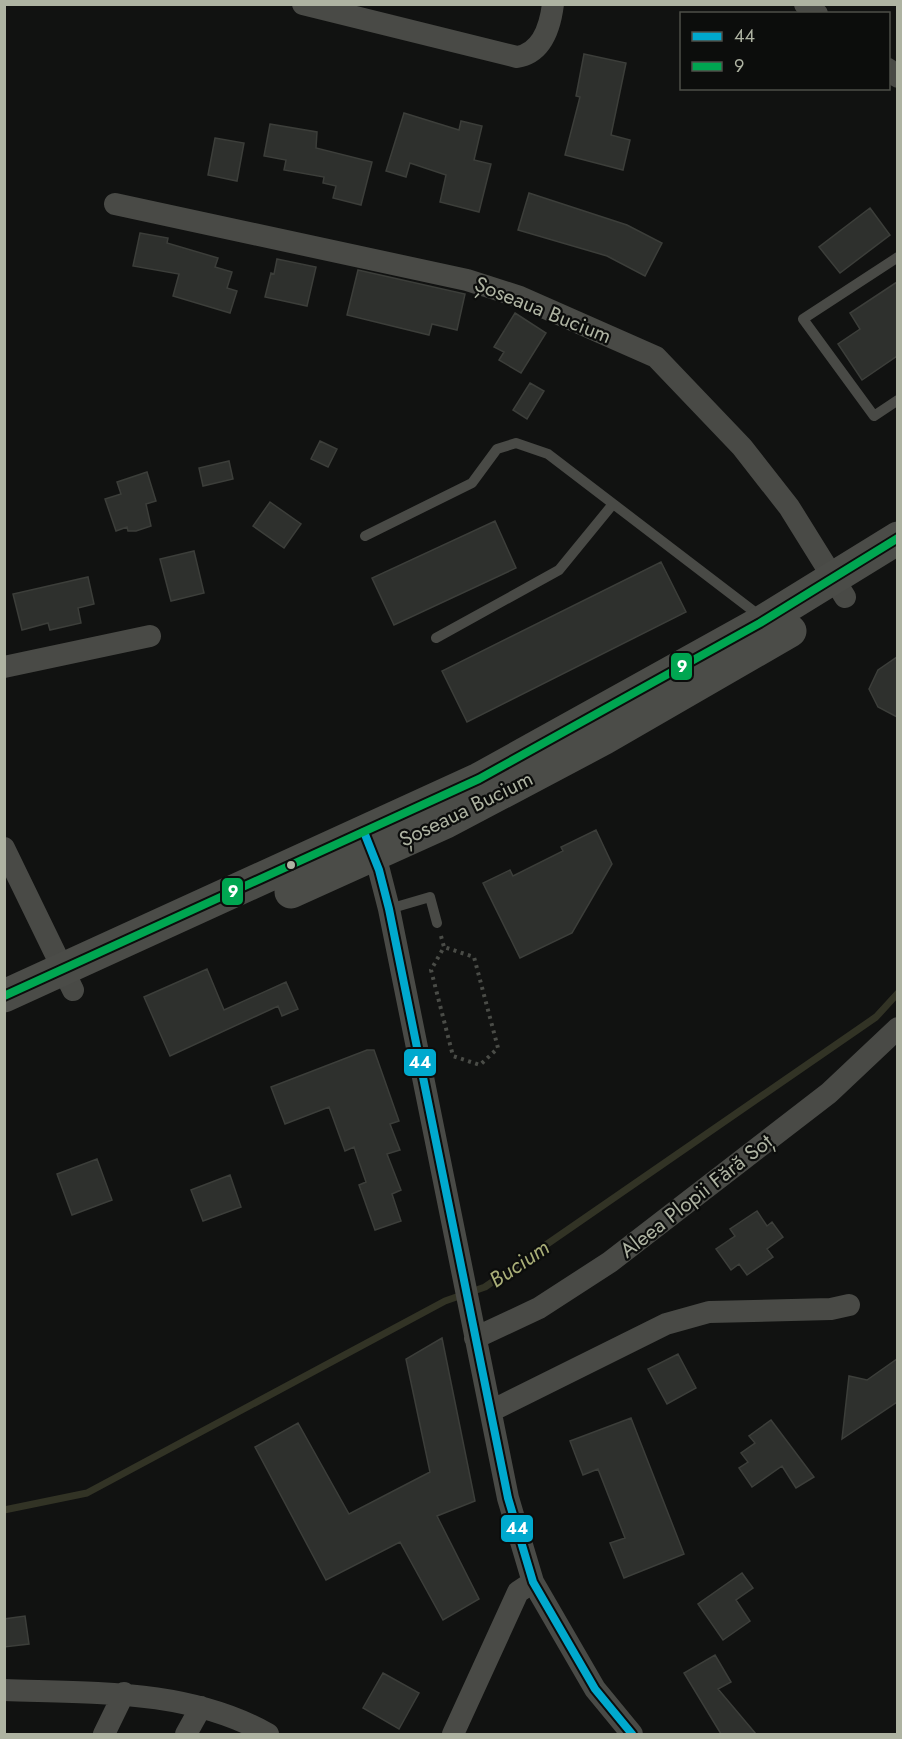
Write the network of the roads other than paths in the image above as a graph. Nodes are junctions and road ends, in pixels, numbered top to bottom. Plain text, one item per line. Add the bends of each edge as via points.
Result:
1 (303, 4) edge
2 (553, 4) edge
3 (115, 204) dead end
4 (897, 256) edge
5 (897, 400) edge
6 (613, 504) junction
7 (365, 536) dead end
8 (897, 538) edge
9 (897, 565) edge
10 (839, 587) junction
11 (765, 633) junction
12 (150, 636) dead end
13 (436, 638) dead end
14 (4, 667) edge
15 (369, 843) junction
16 (4, 848) edge
17 (388, 909) junction
18 (437, 922) dead end
19 (68, 980) junction
20 (4, 996) edge
21 (4, 1020) edge
22 (897, 1028) edge
23 (849, 1305) dead end
24 (475, 1338) junction
25 (491, 1411) junction
26 (533, 1582) junction
27 (4, 1690) edge
28 (124, 1694) junction
29 (201, 1707) junction
30 (104, 1734) edge
31 (186, 1734) edge
32 (268, 1734) edge
33 (453, 1734) edge
34 (632, 1734) edge

1 - 2 street via 517,57 529,55 539,44 550,26
3 - 10 street, Șoseaua Bucium via 467,280 520,297 656,357 749,456 789,507
4 - 5 lane via 803,319 874,416
6 - 7 lane via 548,454 516,443 497,449 472,483
6 - 11 lane via 752,610
6 - 13 lane via 559,570
8 - 10 main road, Șoseaua Bucium
9 - 10 main road, Șoseaua Bucium
10 - 11 main road, Șoseaua Bucium
11 - 15 main road, Șoseaua Bucium via 582,750 446,822
12 - 14 street
15 - 17 street
15 - 19 main road, Șoseaua Bucium
16 - 19 street
17 - 18 lane via 430,897
17 - 24 street
19 - 20 main road, Șoseaua Bucium
19 - 21 main road, Șoseaua Bucium
22 - 24 street, Aleea Plopii Fără Soț via 829,1093 610,1262 539,1308
23 - 25 street via 831,1309 709,1312 666,1324
24 - 25 street
25 - 26 street via 508,1498
26 - 33 street via 518,1592
26 - 34 street via 596,1689
27 - 28 street
28 - 29 street
28 - 30 street
29 - 31 street
29 - 32 street

